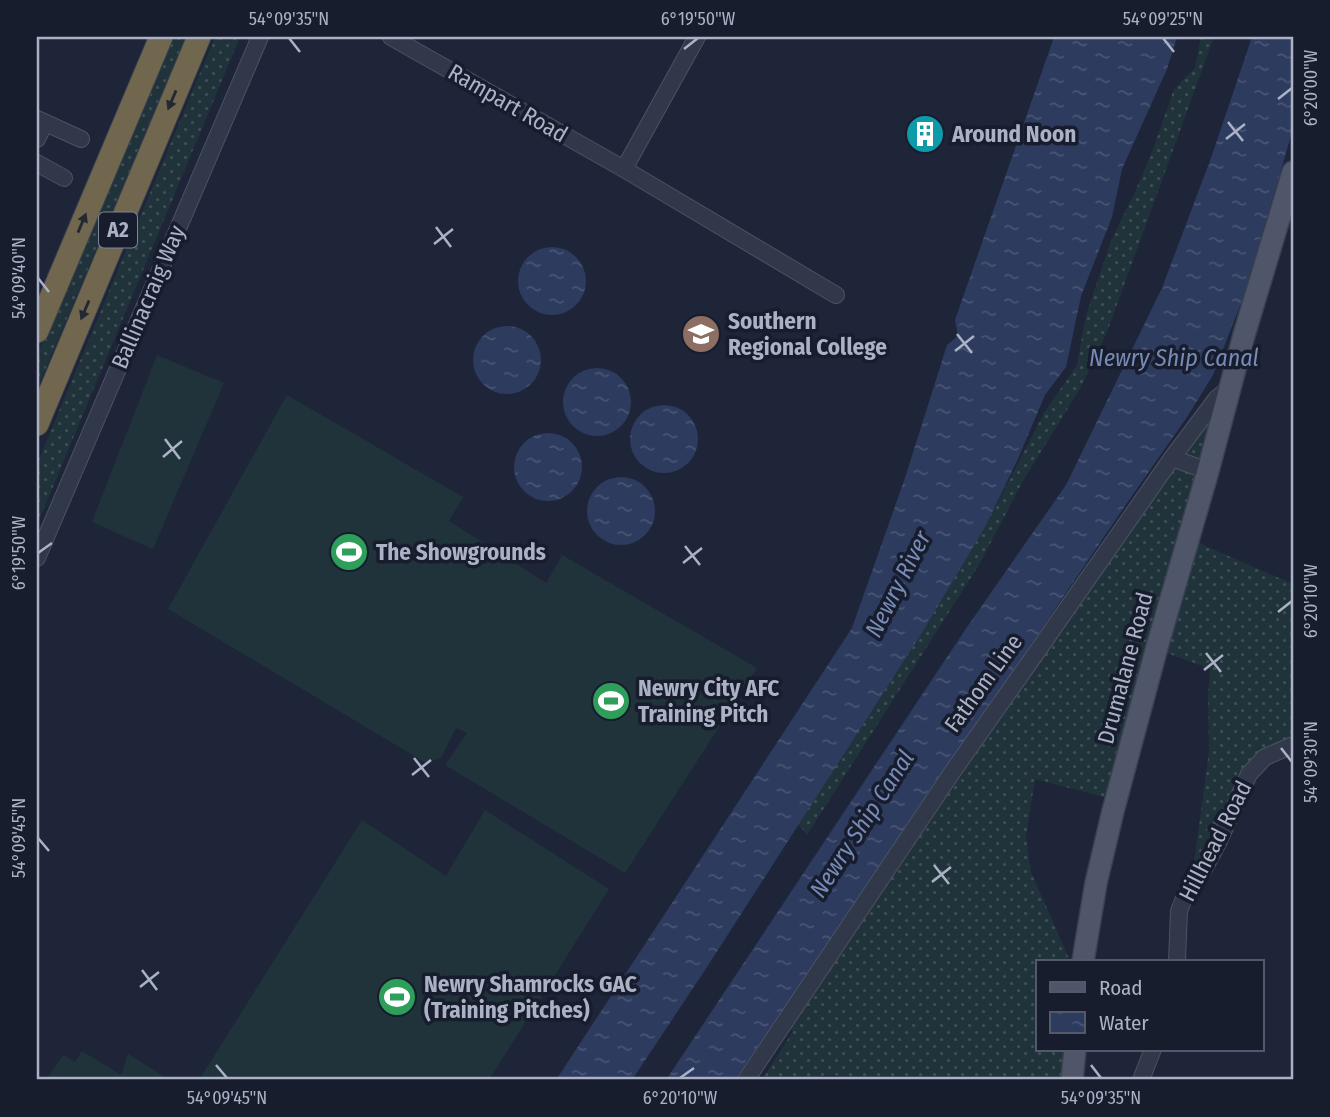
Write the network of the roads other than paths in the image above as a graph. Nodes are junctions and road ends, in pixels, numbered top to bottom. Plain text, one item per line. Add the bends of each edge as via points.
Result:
1 (160, 37) edge
2 (199, 37) edge
3 (260, 37) edge
4 (391, 37) edge
5 (698, 37) edge
6 (41, 121) edge
7 (37, 139) edge
8 (81, 139) dead end
9 (37, 163) edge
10 (624, 169) junction
11 (1293, 172) edge
12 (64, 178) dead end
13 (836, 295) dead end
14 (37, 331) edge
15 (1228, 392) junction
16 (37, 424) edge
17 (1172, 458) junction
18 (1208, 471) junction
19 (37, 558) edge
20 (1293, 745) edge
21 (1083, 960) edge
22 (1177, 960) edge
23 (1075, 1050) edge
24 (1153, 1050) edge
25 (746, 1080) edge
26 (1072, 1080) edge
27 (1141, 1080) edge

14 -> 1 highway, A2
2 -> 16 highway, A2
3 - 19 street, Ballinacraig Way
4 - 10 street, Rampart Road
5 - 10 street
6 - 7 street
6 - 8 street
9 - 12 street
10 - 13 street, Rampart Road
11 - 15 main road, Fathom Line
15 - 17 street, Fathom Line via 1217,398
15 - 18 main road, Drumalane Road
17 - 18 street
17 - 25 street, Fathom Line via 953,771
18 - 21 main road, Drumalane Road via 1113,811
20 - 22 street, Hillhead Road via 1265,757 1249,774 1218,843 1179,911
23 - 26 main road
24 - 27 street

